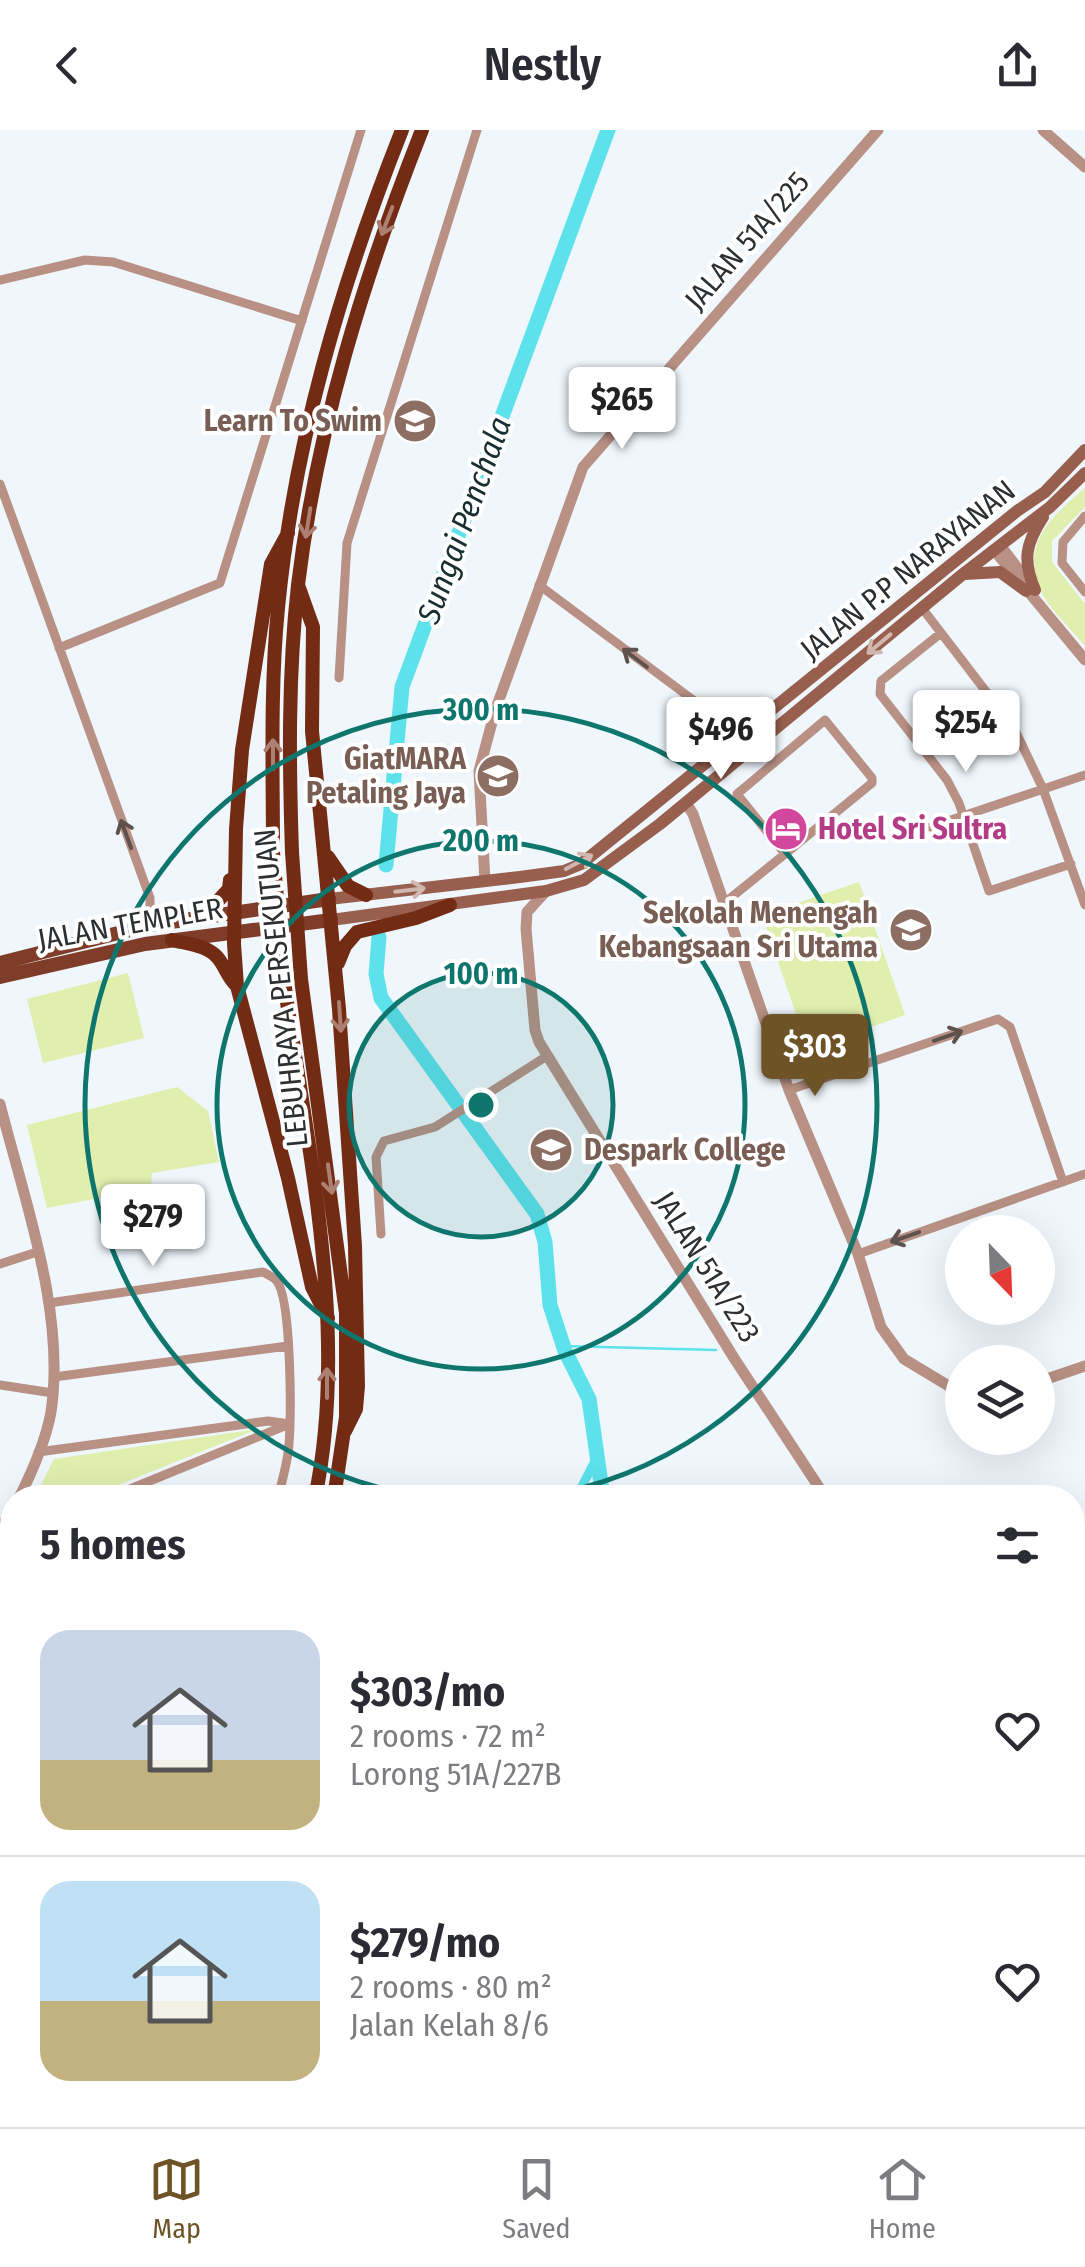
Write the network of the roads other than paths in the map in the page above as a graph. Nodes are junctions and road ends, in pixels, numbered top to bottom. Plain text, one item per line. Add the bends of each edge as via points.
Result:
1 (361, 130) edge
2 (402, 130) edge
3 (422, 130) edge
4 (477, 130) edge
5 (878, 130) edge
6 (1043, 130) edge
7 (1085, 168) edge
8 (0, 280) edge
9 (302, 321) junction
10 (1085, 450) edge
11 (1085, 473) edge
12 (0, 484) edge
13 (1045, 492) junction
14 (1050, 507) junction
15 (1082, 520) edge
16 (288, 533) junction
17 (995, 546) junction
18 (958, 560) junction
19 (963, 574) junction
20 (298, 584) junction
21 (539, 585) junction
22 (1030, 590) junction
23 (1085, 592) edge
24 (922, 608) junction
25 (941, 633) junction
26 (59, 648) junction
27 (1085, 660) edge
28 (338, 678) dead end
29 (810, 702) junction
30 (825, 720) junction
31 (736, 742) junction
32 (1085, 775) edge
33 (1043, 789) junction
34 (686, 804) junction
35 (963, 816) junction
36 (932, 826) dead end
37 (236, 828) junction
38 (324, 852) junction
39 (785, 854) junction
40 (1071, 864) junction
41 (484, 881) junction
42 (546, 891) junction
43 (366, 895) junction
44 (329, 900) junction
45 (724, 904) junction
46 (450, 905) junction
47 (1085, 905) edge
48 (234, 911) junction
49 (205, 915) junction
50 (331, 920) junction
51 (150, 925) junction
52 (234, 932) junction
53 (172, 940) junction
54 (0, 963) edge
55 (335, 968) junction
56 (0, 977) edge
57 (238, 986) junction
58 (547, 1056) junction
59 (789, 1090) junction
60 (0, 1104) edge
61 (1085, 1174) edge
62 (1063, 1182) junction
63 (381, 1234) dead end
64 (37, 1252) junction
65 (858, 1254) junction
66 (0, 1264) edge
67 (49, 1303) junction
68 (328, 1318) junction
69 (288, 1346) junction
70 (1085, 1366) edge
71 (1055, 1376) edge
72 (54, 1377) junction
73 (0, 1384) edge
74 (945, 1384) edge
75 (53, 1393) junction
76 (290, 1424) junction
77 (345, 1431) junction
78 (38, 1452) junction
79 (24, 1485) edge
80 (140, 1485) edge
81 (281, 1485) edge
82 (317, 1485) edge
83 (336, 1485) edge
84 (817, 1485) edge

1 - 9 street
2 - 16 highway, LEBUHRAYA PERSEKUTUAN via 365,224 318,380
3 -> 20 highway, LEBUHRAYA PERSEKUTUAN via 382,230 336,382
4 - 28 street via 348,544
5 - 21 street, JALAN 51A/225 via 588,460
6 - 7 street
8 - 9 street via 85,260 113,262
9 - 26 street via 220,583
10 - 13 main road, JALAN P.P NARAYANAN
11 - 14 main road, JALAN P.P NARAYANAN
12 - 26 street
13 - 17 main road
13 - 18 main road, JALAN P.P NARAYANAN
14 - 17 main road, JALAN P.P NARAYANAN
14 - 22 main road via 1025,556
15 - 23 street via 1063,542 1062,563
16 - 37 highway via 271,564
68 -> 16 highway, LEBUHRAYA PERSEKUTUAN, bridge via 273,852 275,653
17 - 18 main road
17 - 19 main road, JALAN P.P NARAYANAN
17 - 22 street
18 - 31 main road, JALAN P.P NARAYANAN
19 - 22 main road via 1000,572
19 - 24 main road, JALAN P.P NARAYANAN
20 - 38 highway via 313,628 312,731
20 -> 77 highway, LEBUHRAYA PERSEKUTUAN, bridge via 292,852 301,979 346,1313
31 -> 21 street via 728,726
21 - 41 street, JALAN 51A/225 via 479,771
22 - 27 street
24 - 25 street
24 -> 29 main road, JALAN P.P NARAYANAN
25 - 33 street via 1014,728
25 - 35 street via 881,681 880,694 947,780
51 -> 26 street via 150,898
29 - 30 street
29 - 34 main road, JALAN P.P NARAYANAN
30 - 39 street via 872,783
30 - 39 street via 736,794
41 -> 31 main road, JALAN P.P NARAYANAN via 581,864
32 - 33 street
33 - 35 street
33 - 40 street
34 - 42 main road, JALAN P.P NARAYANAN via 601,870
34 - 45 street
35 - 36 street
35 - 40 street via 989,891
37 - 48 highway
37 - 49 highway via 229,889
38 - 43 highway via 348,886
38 - 44 highway
39 - 45 street
40 - 47 street
43 -> 41 main road, JALAN P.P NARAYANAN
42 - 46 main road, JALAN P.P NARAYANAN
42 - 58 street, JALAN 51A/223 via 527,912 526,929 535,1030
43 - 44 main road, JALAN P.P NARAYANAN
44 - 48 main road, JALAN TEMPLER
44 - 50 highway
45 - 59 street
46 - 50 main road, JALAN P.P NARAYANAN
46 - 55 highway via 356,932
48 - 49 main road, JALAN TEMPLER
48 - 52 highway
49 - 51 main road, JALAN TEMPLER
50 - 52 main road, JALAN TEMPLER
50 - 55 highway
51 - 54 main road, JALAN TEMPLER
52 - 53 main road, JALAN TEMPLER
52 - 57 highway
53 - 56 main road, JALAN TEMPLER
53 - 57 highway via 214,954
55 -> 77 highway via 359,1311 356,1409
57 - 68 highway via 312,1287
58 - 63 street via 443,1122 384,1141 376,1156
58 - 84 street, JALAN 51A/223
59 -> 62 street via 998,1019 1010,1026
59 - 65 street
60 - 64 street
61 - 62 street
62 -> 65 street
64 - 66 street
64 - 67 street
65 - 74 street via 891,1346
67 - 69 street via 263,1272 282,1291
67 - 72 street
82 -> 68 highway, LEBUHRAYA PERSEKUTUAN
69 - 72 street
69 - 76 street
70 - 71 street
72 - 75 street
73 - 75 street
75 - 78 street
76 - 78 street via 268,1421
76 - 80 street
76 - 81 street
77 - 83 highway, LEBUHRAYA PERSEKUTUAN
78 - 79 street

